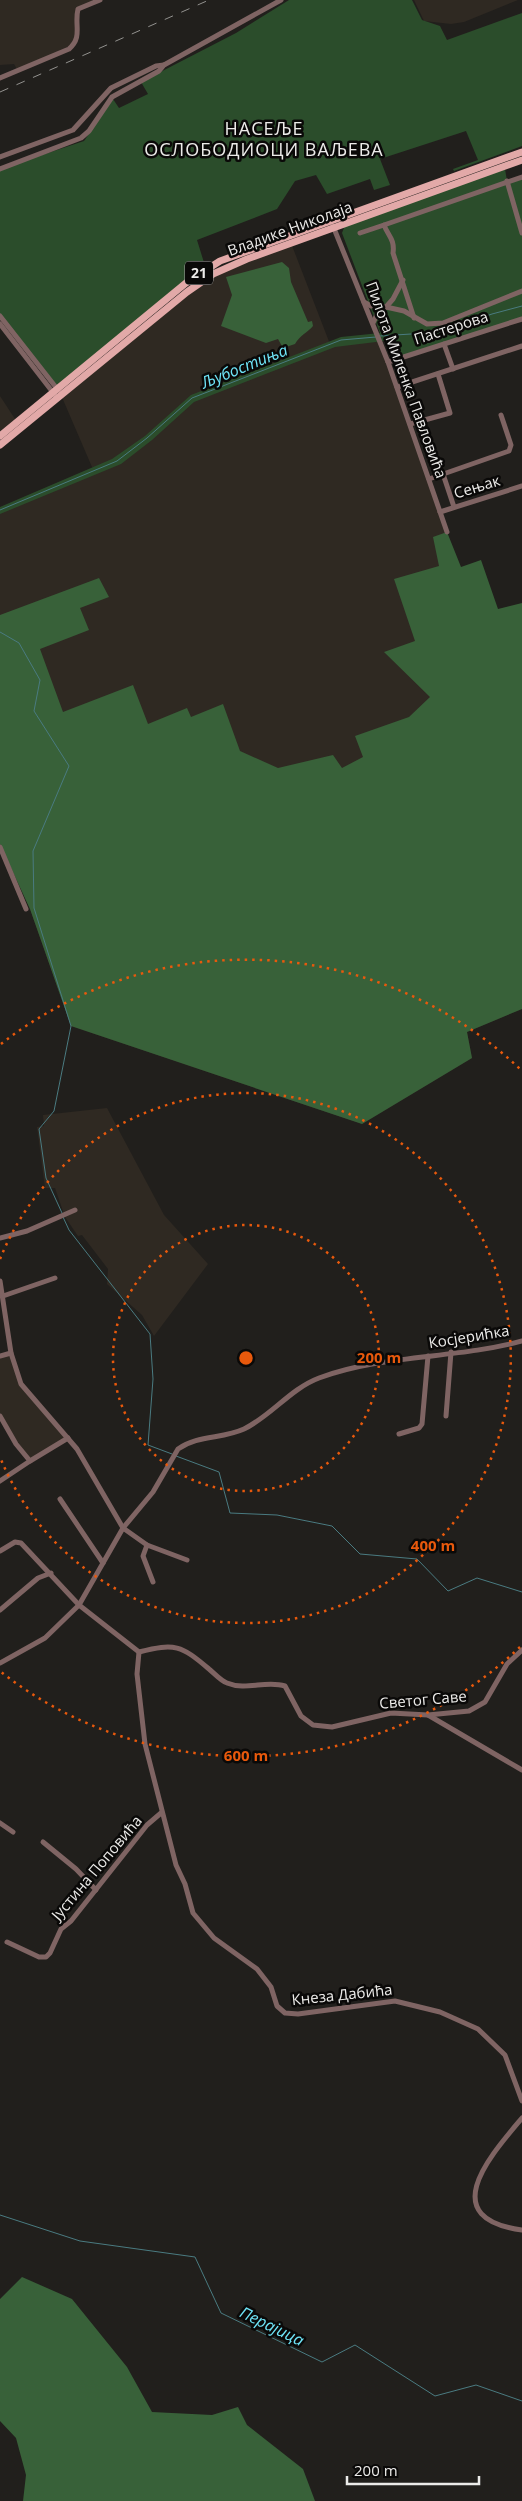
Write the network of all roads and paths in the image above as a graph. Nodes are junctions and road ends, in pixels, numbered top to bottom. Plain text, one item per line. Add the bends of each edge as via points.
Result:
1 (100, 0) edge
2 (281, 0) edge
3 (164, 65) junction
4 (0, 78) edge
5 (68, 132) junction
6 (71, 143) junction
7 (522, 152) edge
8 (0, 157) edge
9 (522, 160) edge
10 (0, 169) edge
11 (522, 177) edge
12 (507, 181) junction
13 (334, 223) junction
14 (384, 225) junction
15 (360, 233) dead end
16 (522, 233) edge
17 (403, 280) junction
18 (522, 291) edge
19 (364, 302) junction
20 (386, 307) junction
21 (0, 316) edge
22 (414, 318) junction
23 (522, 319) edge
24 (0, 324) edge
25 (372, 324) junction
26 (444, 344) junction
27 (522, 346) edge
28 (388, 362) junction
29 (453, 369) junction
30 (438, 374) junction
31 (397, 387) junction
32 (57, 394) junction
33 (501, 415) dead end
34 (410, 424) junction
35 (0, 436) edge
36 (0, 446) edge
37 (443, 474) junction
38 (429, 480) junction
39 (522, 486) edge
40 (454, 507) junction
41 (440, 512) junction
42 (447, 532) dead end
43 (0, 848) edge
44 (26, 909) dead end
45 (76, 1210) dead end
46 (0, 1238) edge
47 (55, 1278) dead end
48 (0, 1281) edge
49 (3, 1296) junction
50 (522, 1341) edge
51 (451, 1352) junction
52 (11, 1353) junction
53 (0, 1356) edge
54 (428, 1356) junction
55 (0, 1416) edge
56 (446, 1416) dead end
57 (399, 1434) dead end
58 (68, 1438) junction
59 (30, 1461) junction
60 (0, 1481) edge
61 (60, 1499) dead end
62 (123, 1528) junction
63 (147, 1545) junction
64 (0, 1551) edge
65 (187, 1560) dead end
66 (104, 1562) junction
67 (51, 1573) junction
68 (154, 1582) dead end
69 (79, 1605) junction
70 (0, 1610) edge
71 (522, 1650) edge
72 (139, 1652) junction
73 (0, 1663) edge
74 (428, 1715) junction
75 (522, 1770) edge
76 (161, 1813) junction
77 (0, 1823) edge
78 (13, 1832) dead end
79 (43, 1842) dead end
80 (96, 1890) junction
81 (7, 1942) dead end
82 (522, 2101) edge
83 (522, 2118) edge
84 (522, 2230) edge

1 - 4 street via 78,9 79,36 69,49
2 - 3 street
3 - 5 street via 111,88 93,106 80,126
3 - 6 street via 112,97 89,131
5 - 6 street via 72,136
5 - 8 street
6 - 10 street
7 - 13 main road, Владике Николаја / 21
9 - 13 main road, Владике Николаја / 21
11 - 12 street
12 - 14 street
12 - 16 street
13 - 19 street, Пилота Миленка Павловића
13 - 32 main road, Владике Николаја / 21 via 239,253 201,272
14 - 15 street
14 - 17 street via 391,235 393,253
17 - 20 street
17 - 22 street
18 - 22 street via 443,323 427,324
19 - 20 street
19 - 25 street, Пилота Миленка Павловића
20 - 22 street via 404,310
20 - 25 street via 379,310
21 - 32 street
23 - 26 street, Пастерова
24 - 32 street
25 - 28 street, Пилота Миленка Павловића
26 - 28 street, Пастерова
26 - 29 street
27 - 29 street
28 - 31 street, Пилота Миленка Павловића
29 - 30 street
30 - 31 street
30 - 34 street via 450,413
31 - 34 street, Пилота Миленка Павловића
32 - 35 main road, Владике Николаја / 21
32 - 36 main road, Владике Николаја / 21
33 - 37 street, Сењак via 511,445 509,451
34 - 38 street, Пилота Миленка Павловића
37 - 38 street, Сењак
37 - 40 street
38 - 41 street, Пилота Миленка Павловића
39 - 40 street, Сењак
40 - 41 street, Сењак
41 - 42 street, Пилота Миленка Павловића
43 - 44 street
45 - 46 street via 27,1231
47 - 49 street
48 - 49 street
49 - 52 street
50 - 51 street, Косјерићка
51 - 54 street, Косјерићка
51 - 56 street
52 - 53 street
52 - 58 street via 21,1384
54 - 57 street via 421,1426
54 - 62 street, Косјерићка via 346,1370 317,1379 297,1389 244,1429 226,1436 190,1442 178,1449 153,1492
55 - 59 street
58 - 59 street
58 - 62 street
59 - 60 street
61 - 66 street
62 - 63 street
62 - 66 street, Косјерићка
63 - 65 street
63 - 68 street via 143,1556
64 - 67 street via 15,1542 21,1543
66 - 69 street, Косјерићка
67 - 69 street
67 - 70 street via 38,1578
69 - 72 street
69 - 73 street, Косјерићка via 45,1638
71 - 74 street, Светог Саве via 507,1664 485,1702 469,1711
72 - 74 street, Светог Саве via 164,1646 187,1650 226,1683 246,1687 277,1683 284,1686 301,1716 313,1725 332,1727 391,1713
72 - 76 street, Кнеза Дабића via 140,1716
74 - 75 street
76 - 80 street, Јустина Поповића via 147,1825
76 - 82 street, Кнеза Дабића via 193,1912 214,1938 257,1969 272,1987 278,2006 285,2014 395,2001 440,2012 478,2029 504,2055
77 - 78 street
79 - 80 street
80 - 81 street, Јустина Поповића via 61,1929 46,1956 40,1957
83 - 84 street via 500,2144 475,2189 474,2199 477,2209 498,2225

